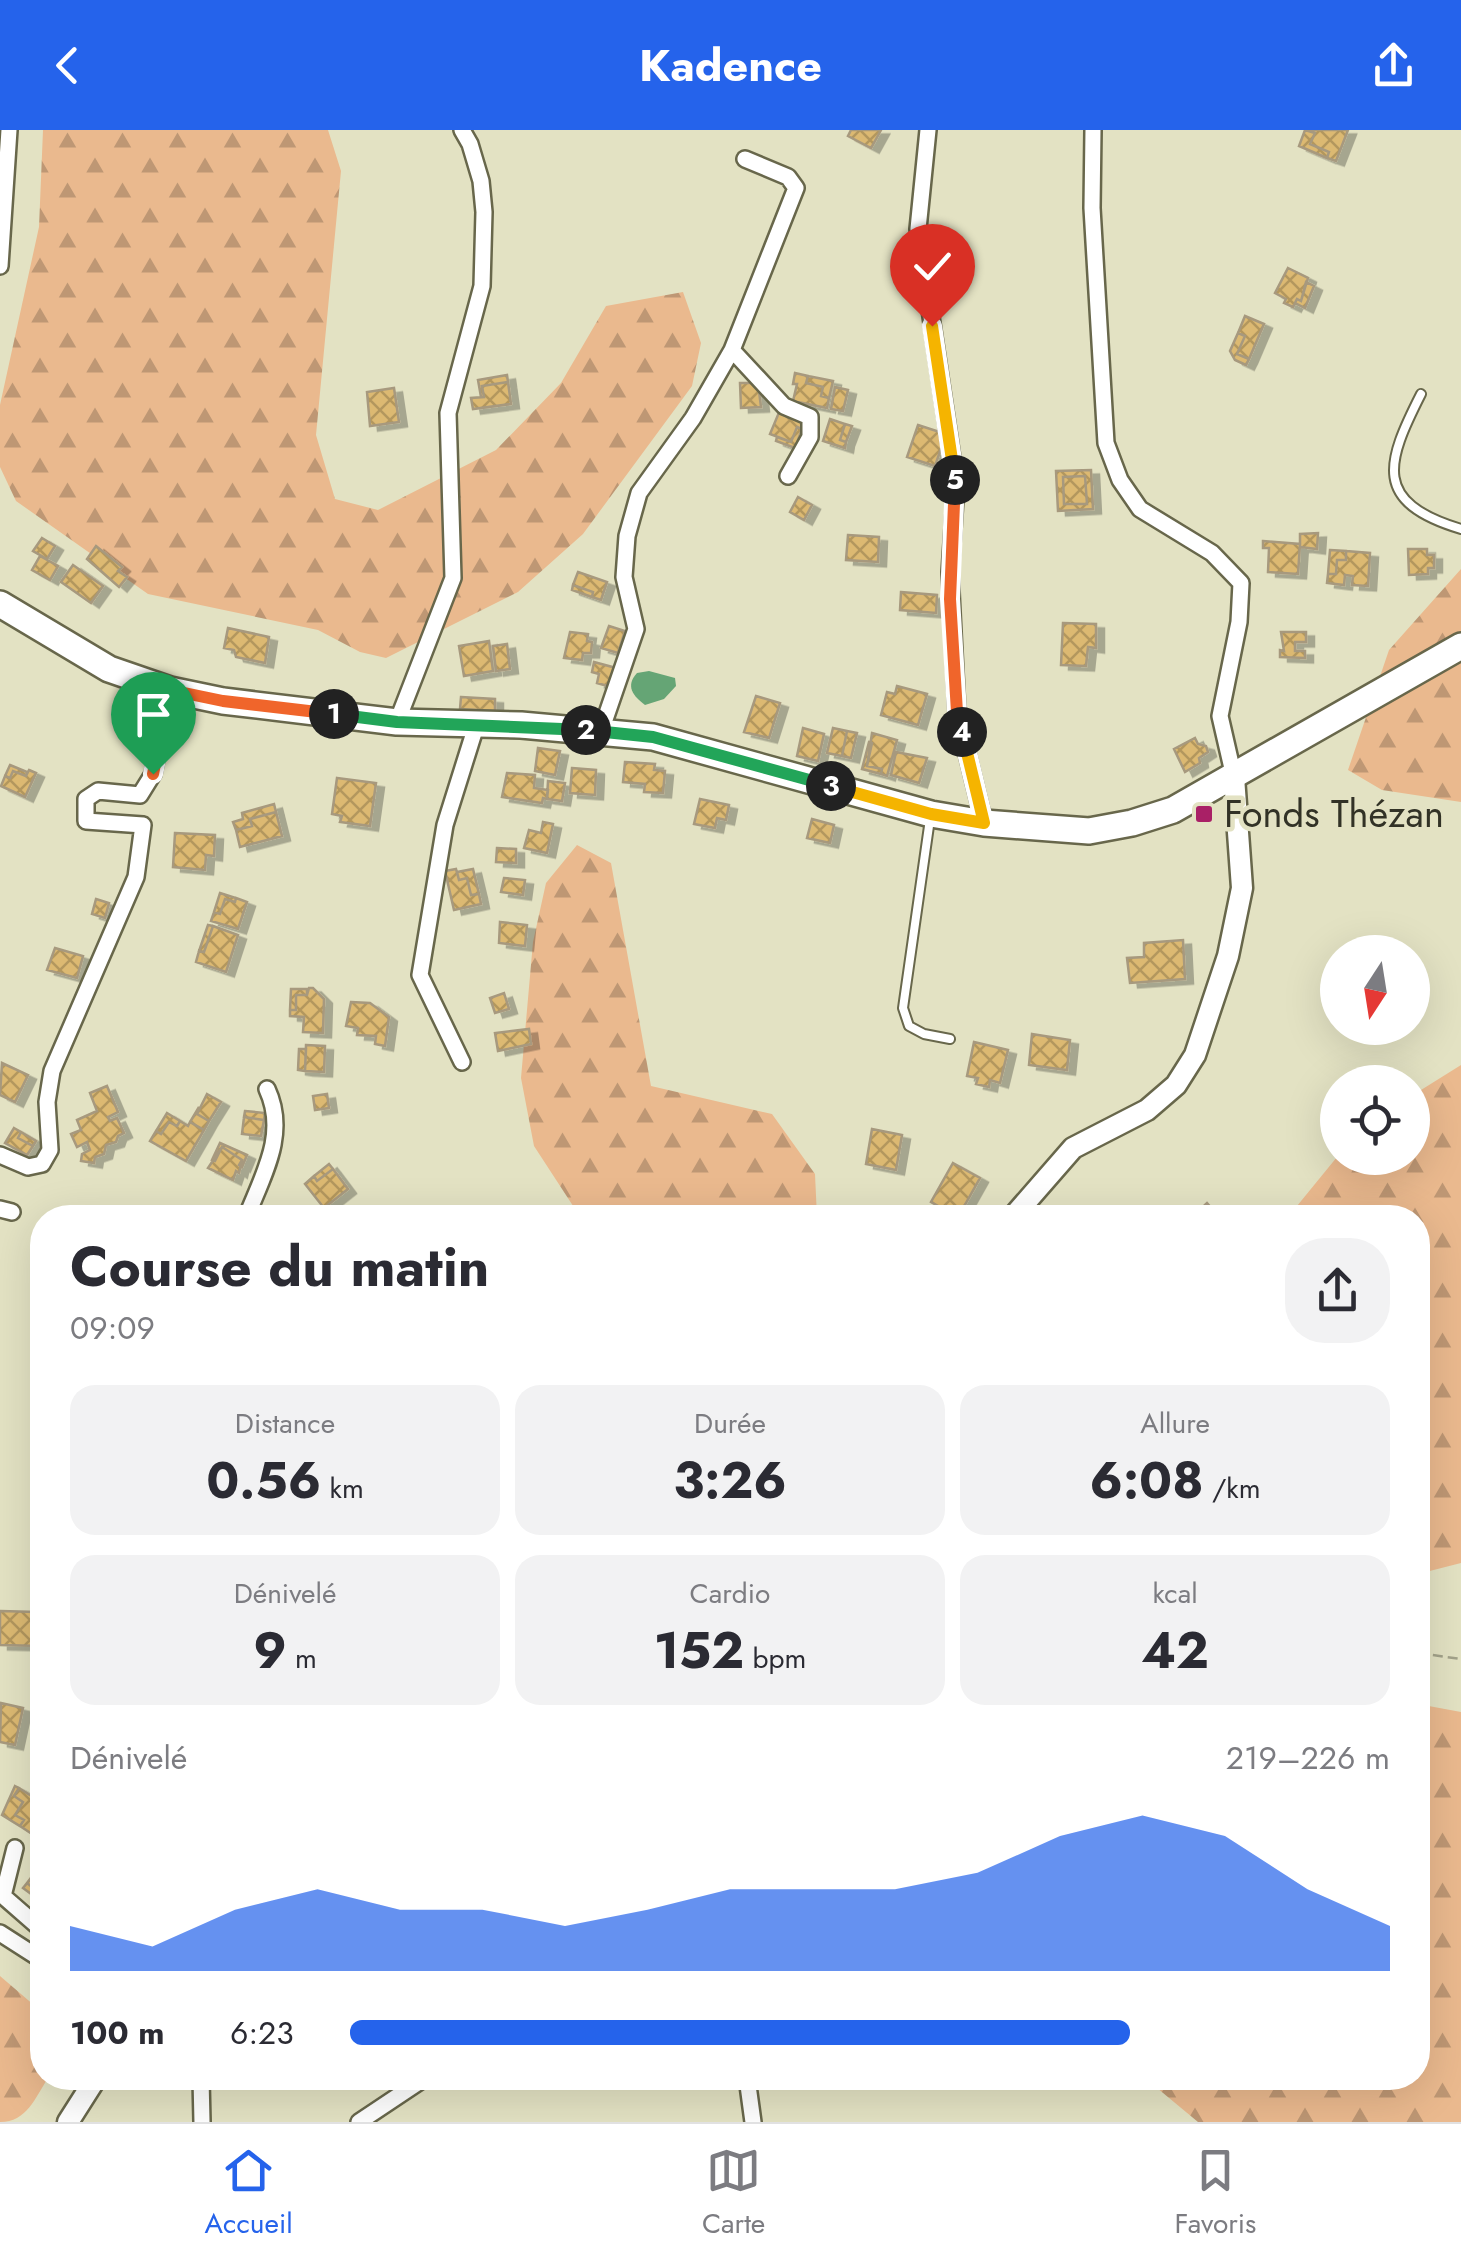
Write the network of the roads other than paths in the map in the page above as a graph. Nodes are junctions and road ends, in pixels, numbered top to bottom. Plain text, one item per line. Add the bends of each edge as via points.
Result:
1 (8, 130) edge
2 (462, 130) edge
3 (928, 130) edge
4 (1093, 130) edge
5 (745, 159) dead end
6 (0, 266) edge
7 (732, 350) junction
8 (1421, 394) dead end
9 (788, 476) dead end
10 (1461, 529) edge
11 (0, 604) edge
12 (1461, 646) edge
13 (170, 690) junction
14 (397, 722) junction
15 (476, 723) junction
16 (601, 731) junction
17 (1234, 778) junction
18 (931, 814) junction
19 (984, 823) junction
20 (950, 1038) dead end
21 (462, 1062) dead end
22 (268, 1088) dead end
23 (0, 1155) edge
24 (251, 1205) edge
25 (1023, 1205) edge
26 (15, 1848) dead end
27 (30, 1920) edge
28 (0, 1933) edge
29 (30, 1952) edge
30 (88, 2090) edge
31 (201, 2090) edge
32 (407, 2090) edge
33 (749, 2090) edge
34 (68, 2122) edge
35 (202, 2122) edge
36 (359, 2122) edge
37 (753, 2122) edge

1 - 6 street
2 - 14 street via 481,181 484,212 482,286 448,413 453,578
3 - 19 street via 918,229 956,485 950,572 957,712
4 - 17 street via 1106,443 1140,509 1212,553 1241,583 1220,716
5 - 7 street via 788,177 796,188
7 - 9 street via 784,406 810,417 810,437
7 - 16 street via 639,493 624,576 636,630
8 - 10 lane via 1398,438 1392,468 1397,489 1425,516
11 - 13 main road via 110,669
12 - 17 main road
13 - 14 main road
13 - 23 street via 153,774 140,794 98,791 86,800 86,821 143,825 136,877 52,1071 50,1150 42,1164 28,1168
14 - 15 main road
15 - 16 main road
15 - 21 street via 446,826 420,974
16 - 18 main road via 653,737
17 - 19 main road via 1132,823 1089,830
17 - 25 street via 1242,888 1195,1055 1176,1085 1147,1110 1073,1148
18 - 19 main road
18 - 20 lane via 904,1008 909,1026
22 - 24 street via 276,1142
26 - 27 street via 3,1896
28 - 29 street
30 - 34 street
31 - 35 street
32 - 36 street
33 - 37 street

